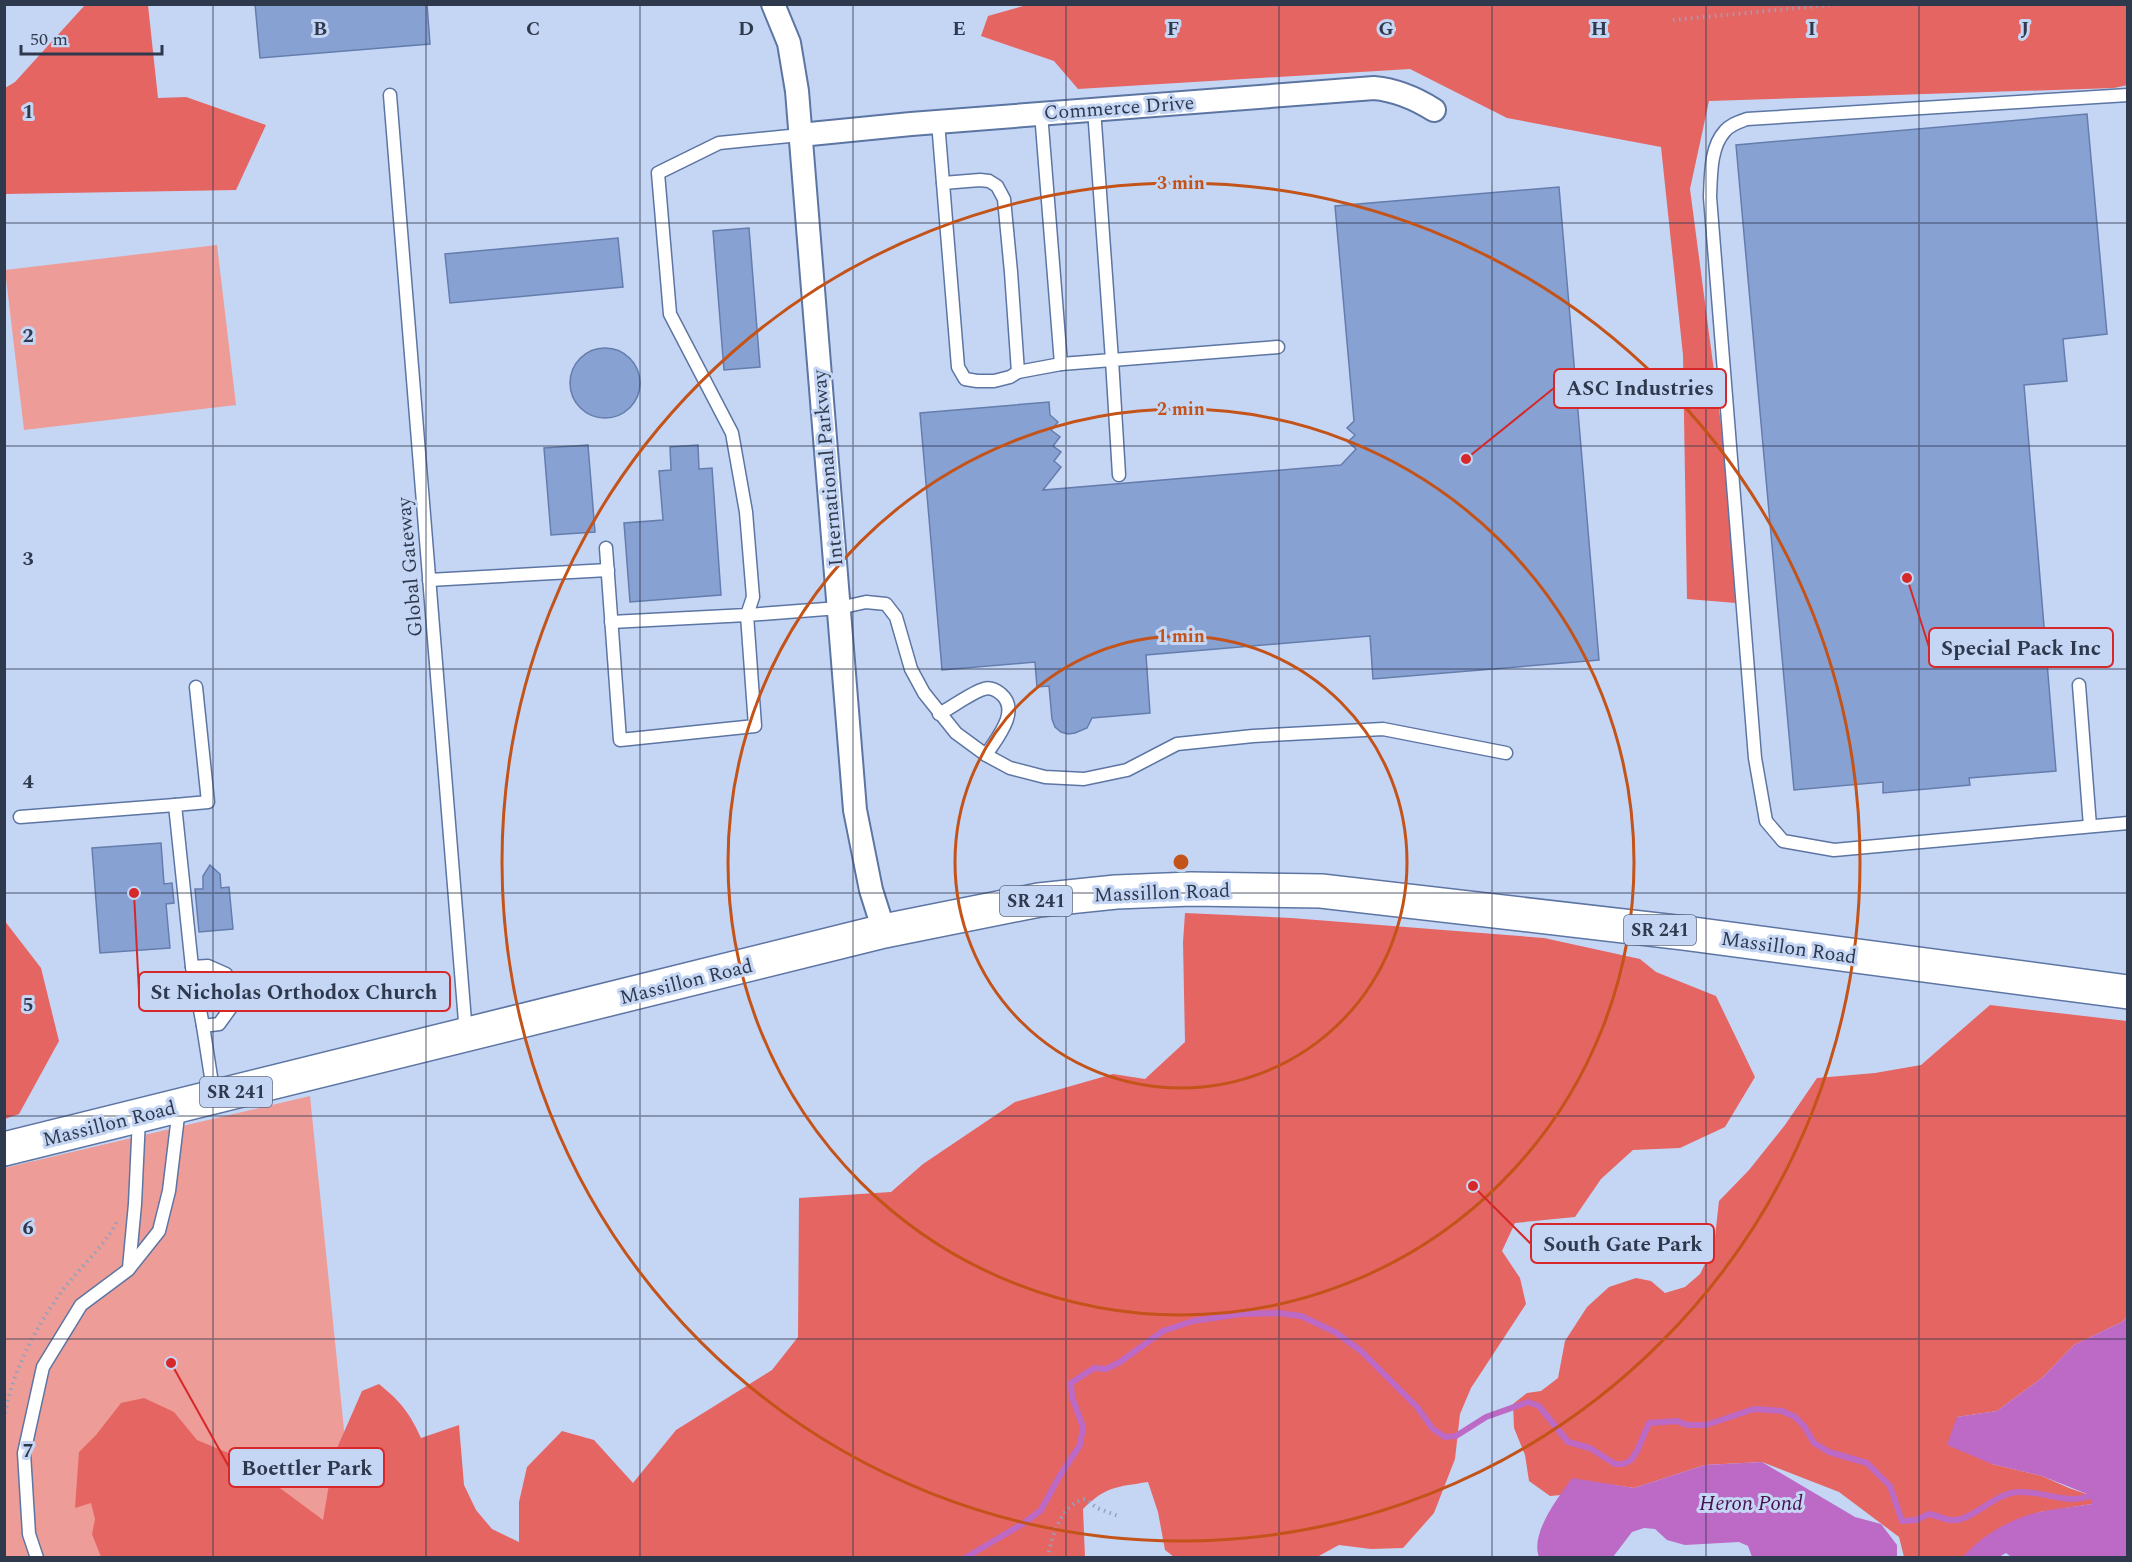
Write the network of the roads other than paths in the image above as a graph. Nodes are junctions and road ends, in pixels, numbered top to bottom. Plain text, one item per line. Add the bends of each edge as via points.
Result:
1 (777, 6) edge
2 (390, 95) dead end
3 (2127, 95) edge
4 (1094, 109) junction
5 (1434, 110) dead end
6 (1041, 113) junction
7 (938, 122) junction
8 (800, 135) junction
9 (943, 183) junction
10 (1278, 347) dead end
11 (1112, 360) junction
12 (1061, 364) junction
13 (1018, 372) junction
14 (1119, 475) dead end
15 (606, 548) dead end
16 (608, 570) junction
17 (429, 580) junction
18 (839, 608) junction
19 (747, 615) junction
20 (611, 622) junction
21 (2079, 685) dead end
22 (196, 687) dead end
23 (939, 714) junction
24 (1506, 753) dead end
25 (986, 755) junction
26 (175, 805) junction
27 (20, 818) dead end
28 (2127, 823) edge
29 (2090, 826) junction
30 (884, 931) junction
31 (192, 967) junction
32 (2127, 992) edge
33 (203, 1026) junction
34 (466, 1035) junction
35 (214, 1097) junction
36 (179, 1106) junction
37 (139, 1116) junction
38 (4, 1149) edge
39 (128, 1270) junction
40 (37, 1557) edge

1 - 8 street, International Parkway via 794,66
2 - 17 lane, Global Gateway
3 - 29 lane via 1747,119 1724,132 1711,166 1710,197 1754,747 1766,821 1783,842 1834,850
4 - 5 street, Commerce Drive via 1374,88 1406,95
4 - 6 street, Commerce Drive
4 - 11 lane
6 - 7 street, Commerce Drive
6 - 12 lane
7 - 8 street, Commerce Drive
7 - 9 lane
8 - 18 street, International Parkway
8 - 19 lane via 718,142 658,173 670,314 732,434 750,555 753,597
9 - 13 lane via 989,181 1004,199
9 - 13 lane via 958,367 964,380 994,381
10 - 11 lane
11 - 12 lane
11 - 14 lane
12 - 13 lane
15 - 16 lane
16 - 17 lane
16 - 20 lane
17 - 34 lane, Global Gateway
18 - 19 lane
18 - 23 lane via 867,602 886,604 896,617 911,669
18 - 30 street, International Parkway via 855,810 871,890
19 - 20 lane
19 - 20 lane via 755,726 620,740
21 - 29 lane
22 - 26 lane via 208,802
23 - 25 lane via 956,733
23 - 25 lane via 985,688 996,689 1005,697 1010,710
24 - 25 lane via 1383,729 1176,744 1127,770 1084,779 1045,777 1010,768
26 - 27 lane
26 - 31 lane
28 - 29 lane
30 - 32 main road, Massillon Road / SR 241 via 1029,902 1116,892 1310,890 1562,918
30 - 34 main road, Massillon Road / SR 241
31 - 33 lane
31 - 33 lane via 208,966 226,974 233,988 232,1006 219,1024
33 - 35 lane
34 - 35 main road, Massillon Road / SR 241
35 - 36 main road, Massillon Road / SR 241
36 - 37 main road, Massillon Road / SR 241
36 - 39 lane via 169,1191 159,1231
37 - 38 main road, Massillon Road / SR 241
37 - 39 lane
39 - 40 lane via 81,1305 43,1367 24,1453 29,1534

